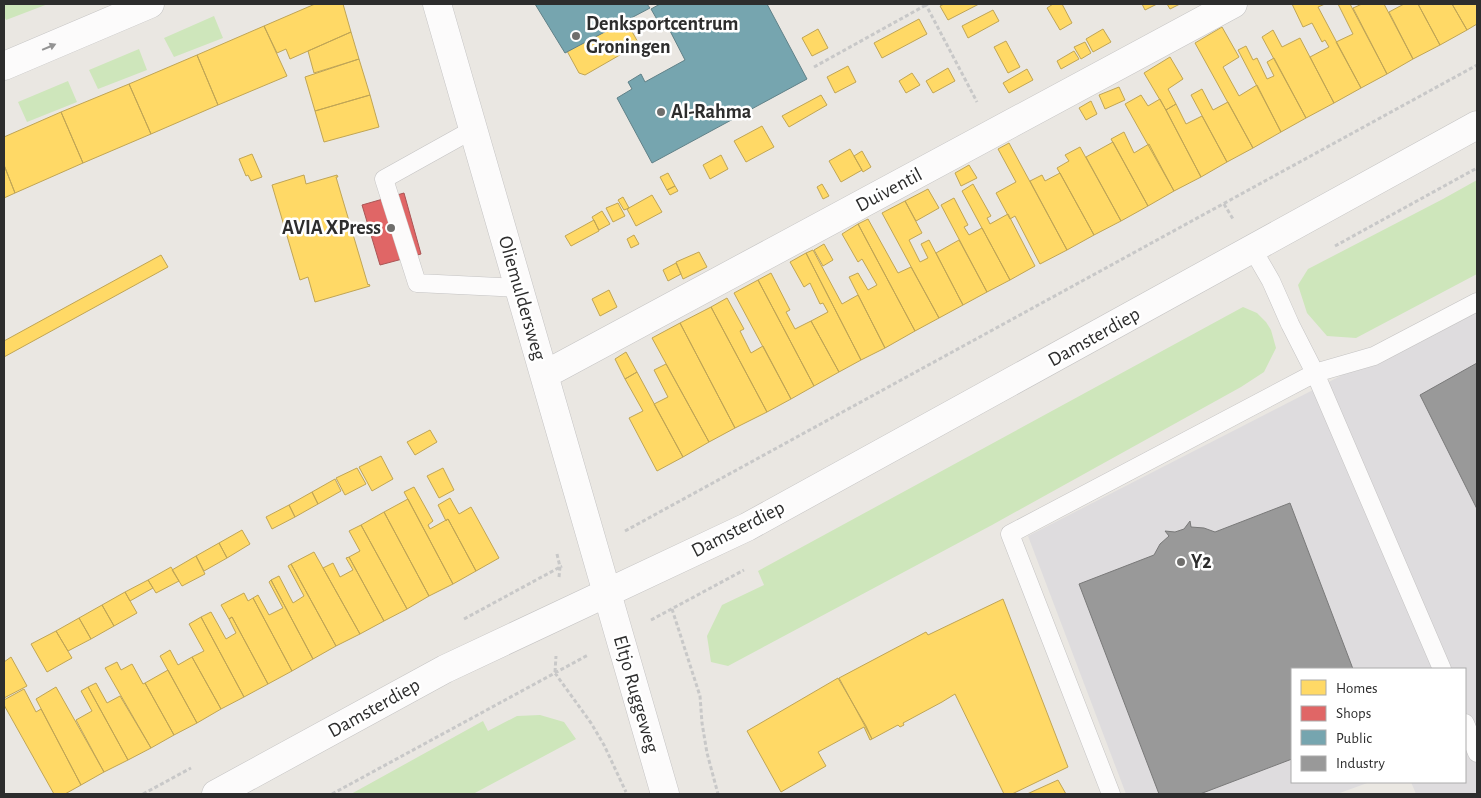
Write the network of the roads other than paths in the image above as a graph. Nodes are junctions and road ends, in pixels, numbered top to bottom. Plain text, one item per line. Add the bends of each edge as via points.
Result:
1 (150, 4) edge
2 (437, 4) edge
3 (1233, 4) edge
4 (4, 66) edge
5 (1477, 125) edge
6 (472, 130) junction
7 (1252, 250) junction
8 (518, 288) junction
9 (1477, 302) edge
10 (1315, 373) junction
11 (544, 375) junction
12 (607, 593) junction
13 (1442, 668) edge
14 (1466, 726) edge
15 (1477, 753) edge
16 (216, 794) edge
17 (665, 794) edge
18 (1111, 794) edge

4 -> 1 street
2 - 6 street, Oliemuldersweg
3 - 11 street, Duiventil
5 - 7 street, Damsterdiep
6 - 8 street, Oliemuldersweg
6 - 8 lane via 384,179 417,283
7 - 10 lane via 1271,281
7 - 12 street, Damsterdiep via 747,527
8 - 11 street, Oliemuldersweg
9 - 10 lane via 1374,356
10 - 13 lane
10 - 18 lane via 1010,534
11 - 12 street, Oliemuldersweg
12 - 16 street, Damsterdiep via 445,669
12 - 17 street, Eltjo Ruggeweg
14 - 15 lane

